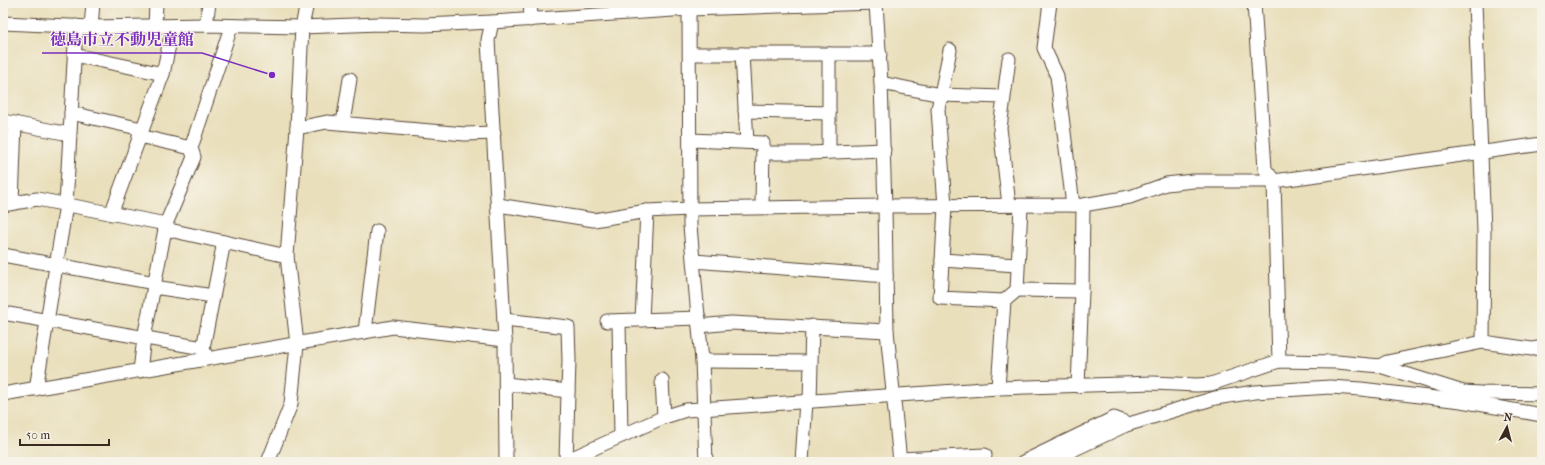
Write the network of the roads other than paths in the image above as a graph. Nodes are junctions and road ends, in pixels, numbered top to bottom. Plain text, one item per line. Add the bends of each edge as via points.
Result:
1 (93, 3) edge
2 (156, 3) edge
3 (209, 3) edge
4 (307, 3) edge
5 (531, 3) edge
6 (876, 3) edge
7 (1050, 3) edge
8 (1254, 3) edge
9 (1475, 3) edge
10 (682, 7) edge
11 (623, 8) edge
12 (530, 20) junction
13 (3, 22) edge
14 (492, 22) junction
15 (206, 25) junction
16 (76, 26) junction
17 (173, 26) junction
18 (91, 27) junction
19 (155, 27) junction
20 (232, 27) junction
21 (302, 27) junction
22 (950, 50) dead end
23 (690, 54) junction
24 (742, 54) junction
25 (829, 54) junction
26 (880, 54) junction
27 (74, 55) junction
28 (1009, 59) dead end
29 (163, 74) junction
30 (350, 79) dead end
31 (881, 83) junction
32 (941, 95) junction
33 (1003, 97) junction
34 (745, 111) junction
35 (71, 112) junction
36 (829, 113) junction
37 (9, 122) edge
38 (343, 123) junction
39 (297, 128) junction
40 (141, 133) junction
41 (494, 133) junction
42 (69, 134) junction
43 (690, 140) junction
44 (746, 142) junction
45 (1542, 144) edge
46 (191, 148) junction
47 (884, 150) junction
48 (829, 152) junction
49 (763, 153) junction
50 (1482, 153) junction
51 (1274, 181) junction
52 (8, 204) edge
53 (66, 205) junction
54 (498, 205) junction
55 (1078, 205) junction
56 (885, 206) junction
57 (945, 206) junction
58 (1015, 206) junction
59 (762, 207) junction
60 (690, 209) junction
61 (647, 211) junction
62 (111, 214) junction
63 (165, 226) junction
64 (376, 231) dead end
65 (224, 242) junction
66 (3, 255) edge
67 (287, 256) junction
68 (942, 260) junction
69 (694, 261) junction
70 (57, 265) junction
71 (1017, 265) junction
72 (886, 276) junction
73 (154, 285) junction
74 (1017, 290) junction
75 (1082, 291) junction
76 (213, 296) junction
77 (1004, 302) junction
78 (3, 313) edge
79 (504, 320) junction
80 (642, 320) junction
81 (48, 321) junction
82 (699, 322) junction
83 (812, 326) junction
84 (887, 331) junction
85 (365, 332) junction
86 (144, 338) junction
87 (505, 340) junction
88 (1483, 342) junction
89 (297, 344) junction
90 (1542, 347) edge
91 (205, 354) junction
92 (702, 361) junction
93 (1279, 361) junction
94 (810, 362) junction
95 (1380, 366) junction
96 (140, 371) junction
97 (662, 380) dead end
98 (506, 384) junction
99 (1211, 384) junction
100 (1078, 386) junction
101 (998, 388) junction
102 (36, 389) junction
103 (568, 391) junction
104 (3, 394) edge
105 (1542, 394) edge
106 (893, 395) junction
107 (1462, 396) junction
108 (1215, 398) junction
109 (808, 401) junction
110 (704, 408) junction
111 (1542, 415) edge
112 (664, 417) junction
113 (1126, 425) junction
114 (621, 436) junction
115 (591, 456) edge
116 (565, 461) edge
117 (900, 461) edge
118 (268, 462) edge
119 (506, 462) edge
120 (706, 462) edge
121 (802, 462) edge
122 (984, 462) edge
123 (1023, 462) edge
124 (1047, 462) edge

1 - 18 street
2 - 19 street
3 - 15 street
4 - 21 street
5 - 12 street
6 - 10 street
6 - 26 street
7 - 55 street via 1044,48 1057,76
8 - 51 street via 1265,169
9 - 50 street
10 - 11 street
10 - 23 street
11 - 12 street
12 - 14 street
13 - 16 street
14 - 21 street
14 - 41 street via 488,40
15 - 17 street
15 - 20 street
16 - 18 street
16 - 27 street
17 - 19 street
17 - 29 street
18 - 19 street
20 - 21 street
20 - 46 street
21 - 39 street
22 - 32 street
23 - 24 street
23 - 43 street
24 - 25 street
24 - 34 street
25 - 26 street
25 - 36 street
26 - 31 street
27 - 29 street
27 - 35 street
28 - 33 street
29 - 40 street
30 - 38 street
31 - 32 street
31 - 47 street
32 - 33 street
32 - 57 street via 938,109
33 - 58 street via 1000,128
34 - 36 street
34 - 44 street
35 - 40 street
35 - 42 street
36 - 48 street
37 - 42 street
37 - 52 street
38 - 39 street via 327,122
38 - 41 street via 466,134
39 - 67 street
40 - 46 street
40 - 62 street
41 - 54 street
42 - 53 street
43 - 44 street
43 - 60 street
44 - 49 street via 763,143
45 - 50 street
46 - 63 street via 194,157
47 - 48 street
47 - 56 street
48 - 49 street
49 - 59 street
50 - 51 street
50 - 88 street
51 - 55 street via 1193,181 1166,184 1130,197
51 - 93 street
52 - 53 street via 37,199
53 - 62 street
53 - 70 street
54 - 61 street via 594,220
54 - 79 street
55 - 58 street
55 - 75 street
56 - 57 street
56 - 59 street
56 - 72 street
57 - 58 street
57 - 68 street
58 - 71 street
59 - 60 street
60 - 61 street
60 - 69 street
61 - 80 street
62 - 63 street
63 - 65 street
63 - 73 street
64 - 85 street
65 - 67 street
65 - 76 street
66 - 70 street
67 - 89 street
68 - 71 street
68 - 77 street via 940,298
69 - 72 street
69 - 82 street
70 - 73 street
70 - 81 street
71 - 74 street
72 - 84 street
73 - 76 street
73 - 86 street
74 - 75 street
74 - 77 street
75 - 100 street
76 - 91 street
77 - 101 street
78 - 81 street
79 - 87 street
79 - 103 street via 568,327
80 - 82 street
80 - 114 street via 613,321
81 - 86 street
81 - 102 street
82 - 83 street
82 - 92 street
83 - 84 street
83 - 94 street
84 - 106 street
85 - 87 street via 393,327
85 - 89 street
86 - 91 street
86 - 96 street
87 - 98 street
88 - 90 street via 1532,349
88 - 95 street via 1387,362
89 - 91 street
89 - 118 street via 291,404
91 - 96 street
92 - 94 street
92 - 110 street
93 - 95 street
93 - 99 street
94 - 109 street
95 - 107 street
96 - 102 street
97 - 112 street
98 - 103 street
98 - 119 street
99 - 100 street
99 - 108 street
100 - 101 street
101 - 106 street
102 - 104 street
103 - 116 street
105 - 107 street via 1482,393
106 - 109 street
106 - 117 street
107 - 108 street via 1330,387 1255,392
107 - 111 street
108 - 113 street
109 - 110 street
109 - 121 street
110 - 112 street
110 - 120 street
112 - 114 street
113 - 123 street via 1114,418
113 - 124 street
114 - 115 street
115 - 116 street
117 - 122 street via 985,455

